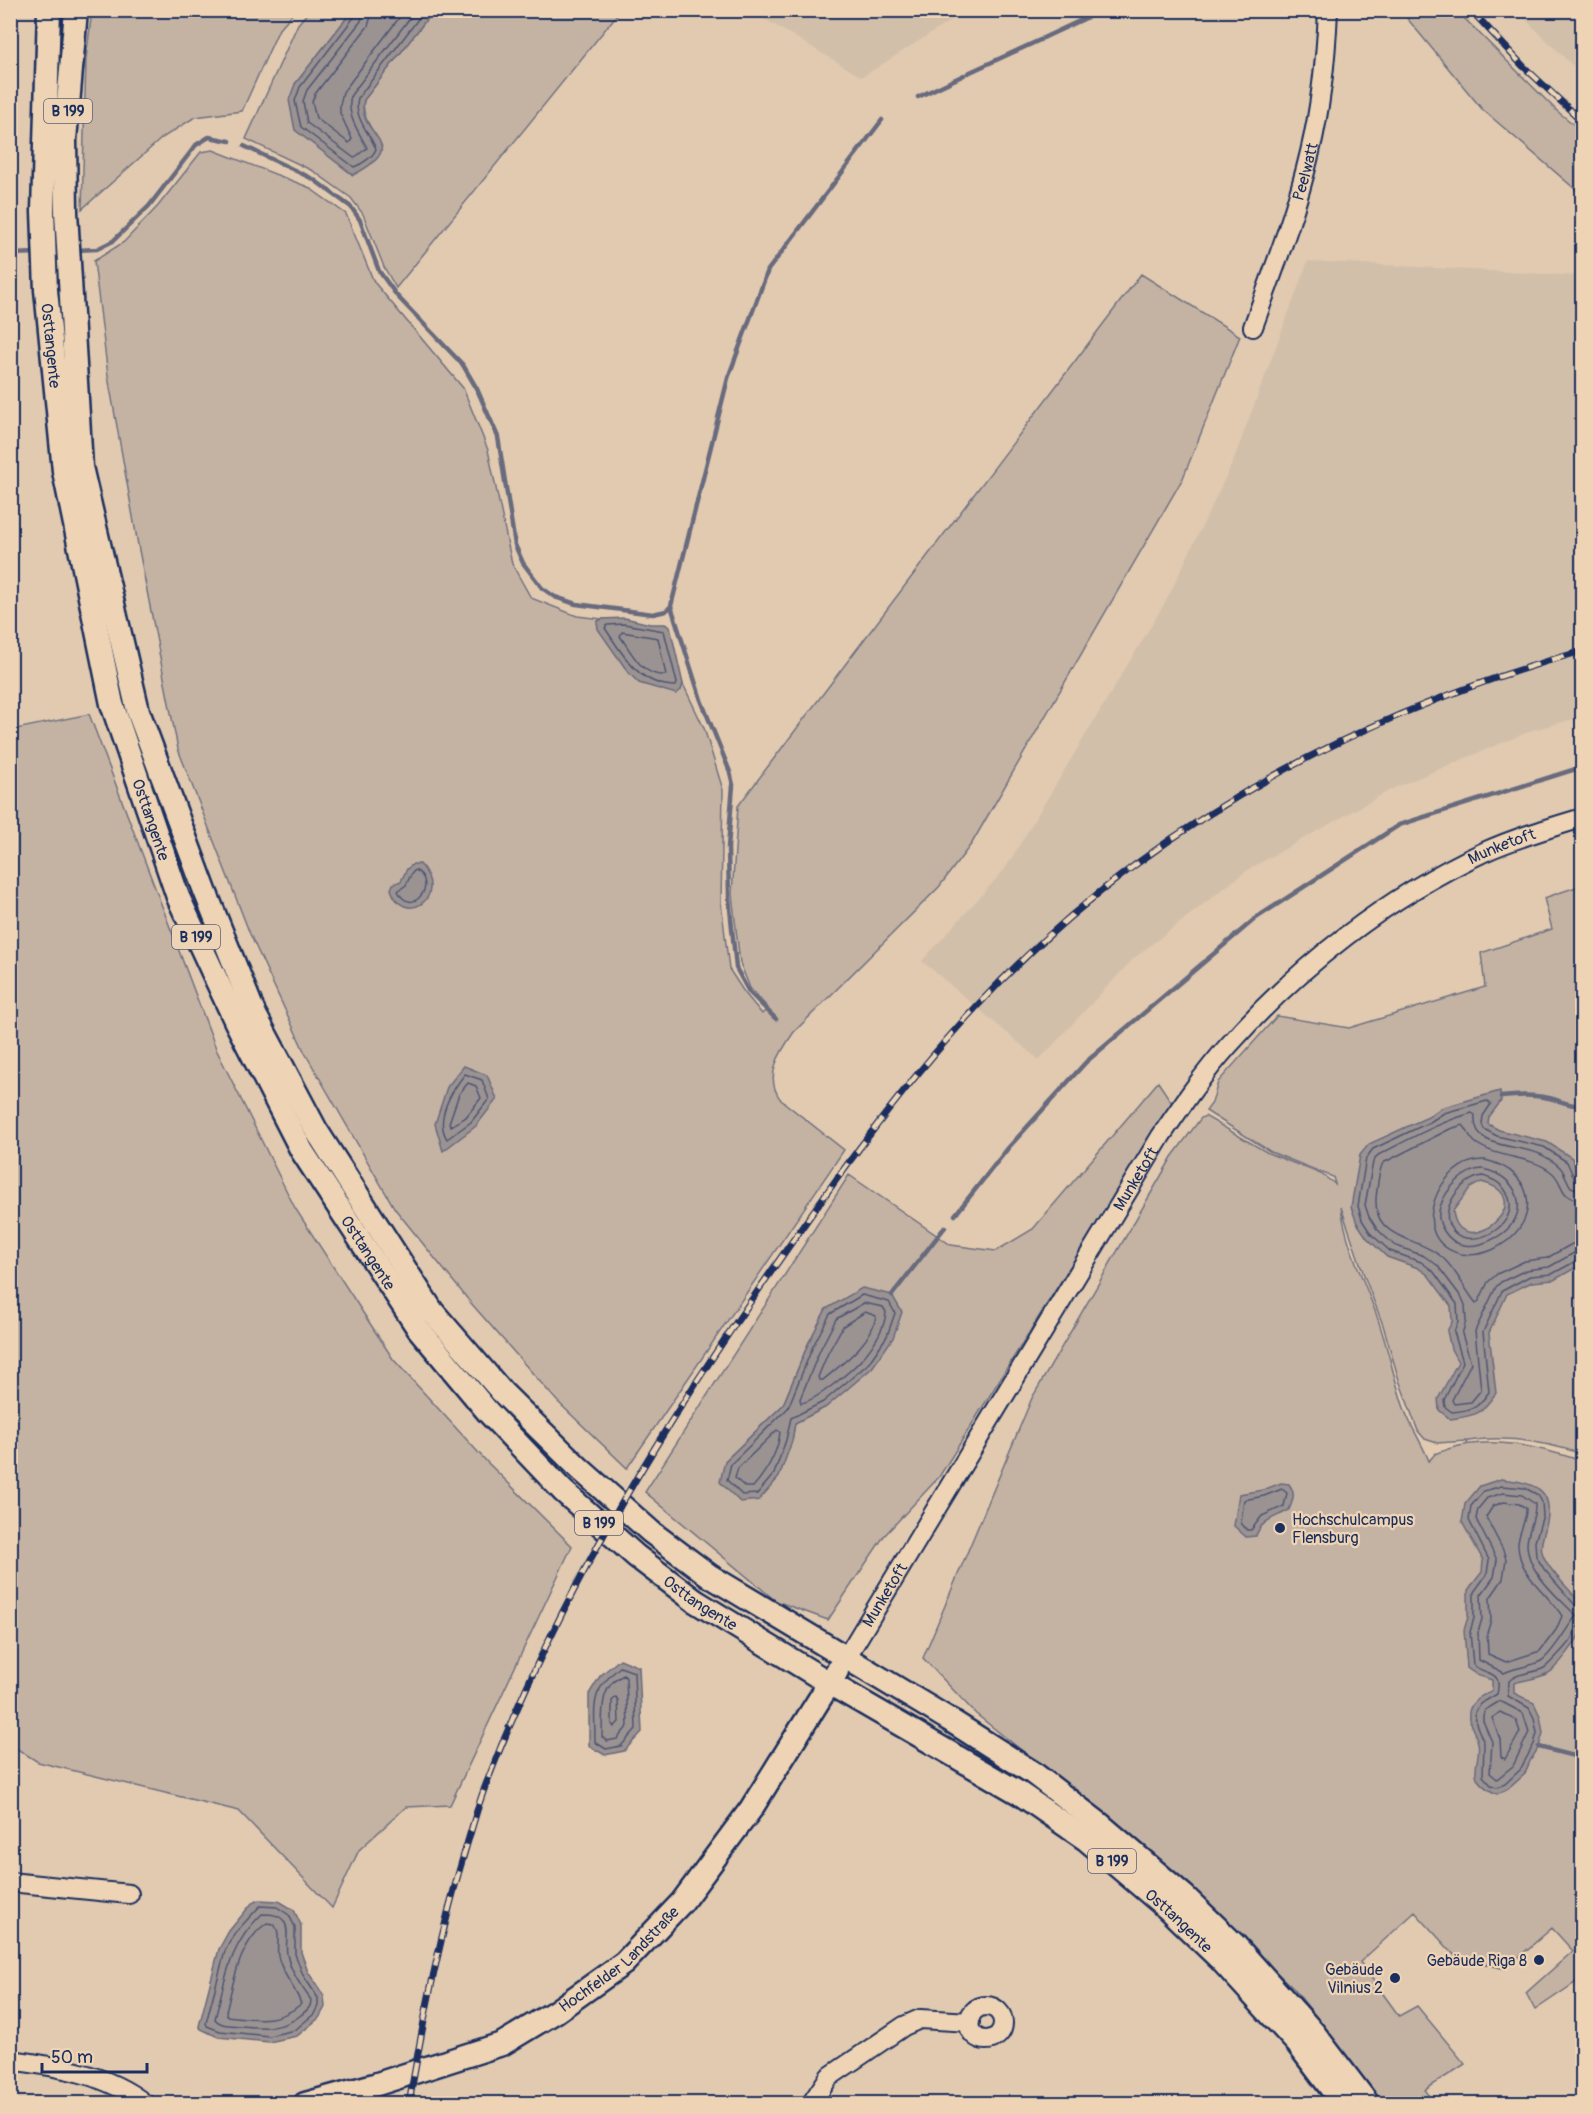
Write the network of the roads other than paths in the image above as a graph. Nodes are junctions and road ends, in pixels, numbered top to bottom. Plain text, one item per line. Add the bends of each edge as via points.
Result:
1 (49, 10) edge
2 (76, 10) edge
3 (1328, 10) edge
4 (58, 290) junction
5 (1253, 327) dead end
6 (1582, 818) edge
7 (846, 1658) junction
8 (829, 1683) junction
9 (10, 1882) edge
10 (129, 1894) dead end
11 (970, 2022) dead end
12 (10, 2060) edge
13 (145, 2103) edge
14 (305, 2103) edge
15 (811, 2103) edge
16 (1342, 2103) edge
17 (1368, 2103) edge

1 - 4 main road, Osttangente / B 199 via 43,211
2 - 4 main road, Osttangente / B 199
3 - 5 street, Peelwatt via 1327,47 1310,151 1290,224
4 - 7 main road, Osttangente / B 199 via 81,467 138,711 254,1013 316,1130 432,1311 502,1392 651,1532 710,1576
4 - 8 main road, Osttangente / B 199 via 63,471 112,704 178,897 302,1151 418,1328 488,1412 563,1491 636,1556 695,1600
6 - 7 street, Munketoft via 1485,852 1388,905 1279,992 1228,1046 1161,1136
7 - 8 main road, Munketoft
7 - 17 main road, Osttangente / B 199 via 1033,1773 1101,1825 1236,1946 1313,2032
8 - 14 main road, Hochfelder Landstraße via 751,1809 682,1902 624,1963 555,2013 502,2044
8 - 16 main road, Osttangente / B 199 via 1019,1793 1087,1840 1220,1959 1297,2043
9 - 10 street
11 - 15 street via 920,2019 904,2026 829,2077
12 - 13 street via 57,2066 98,2079

